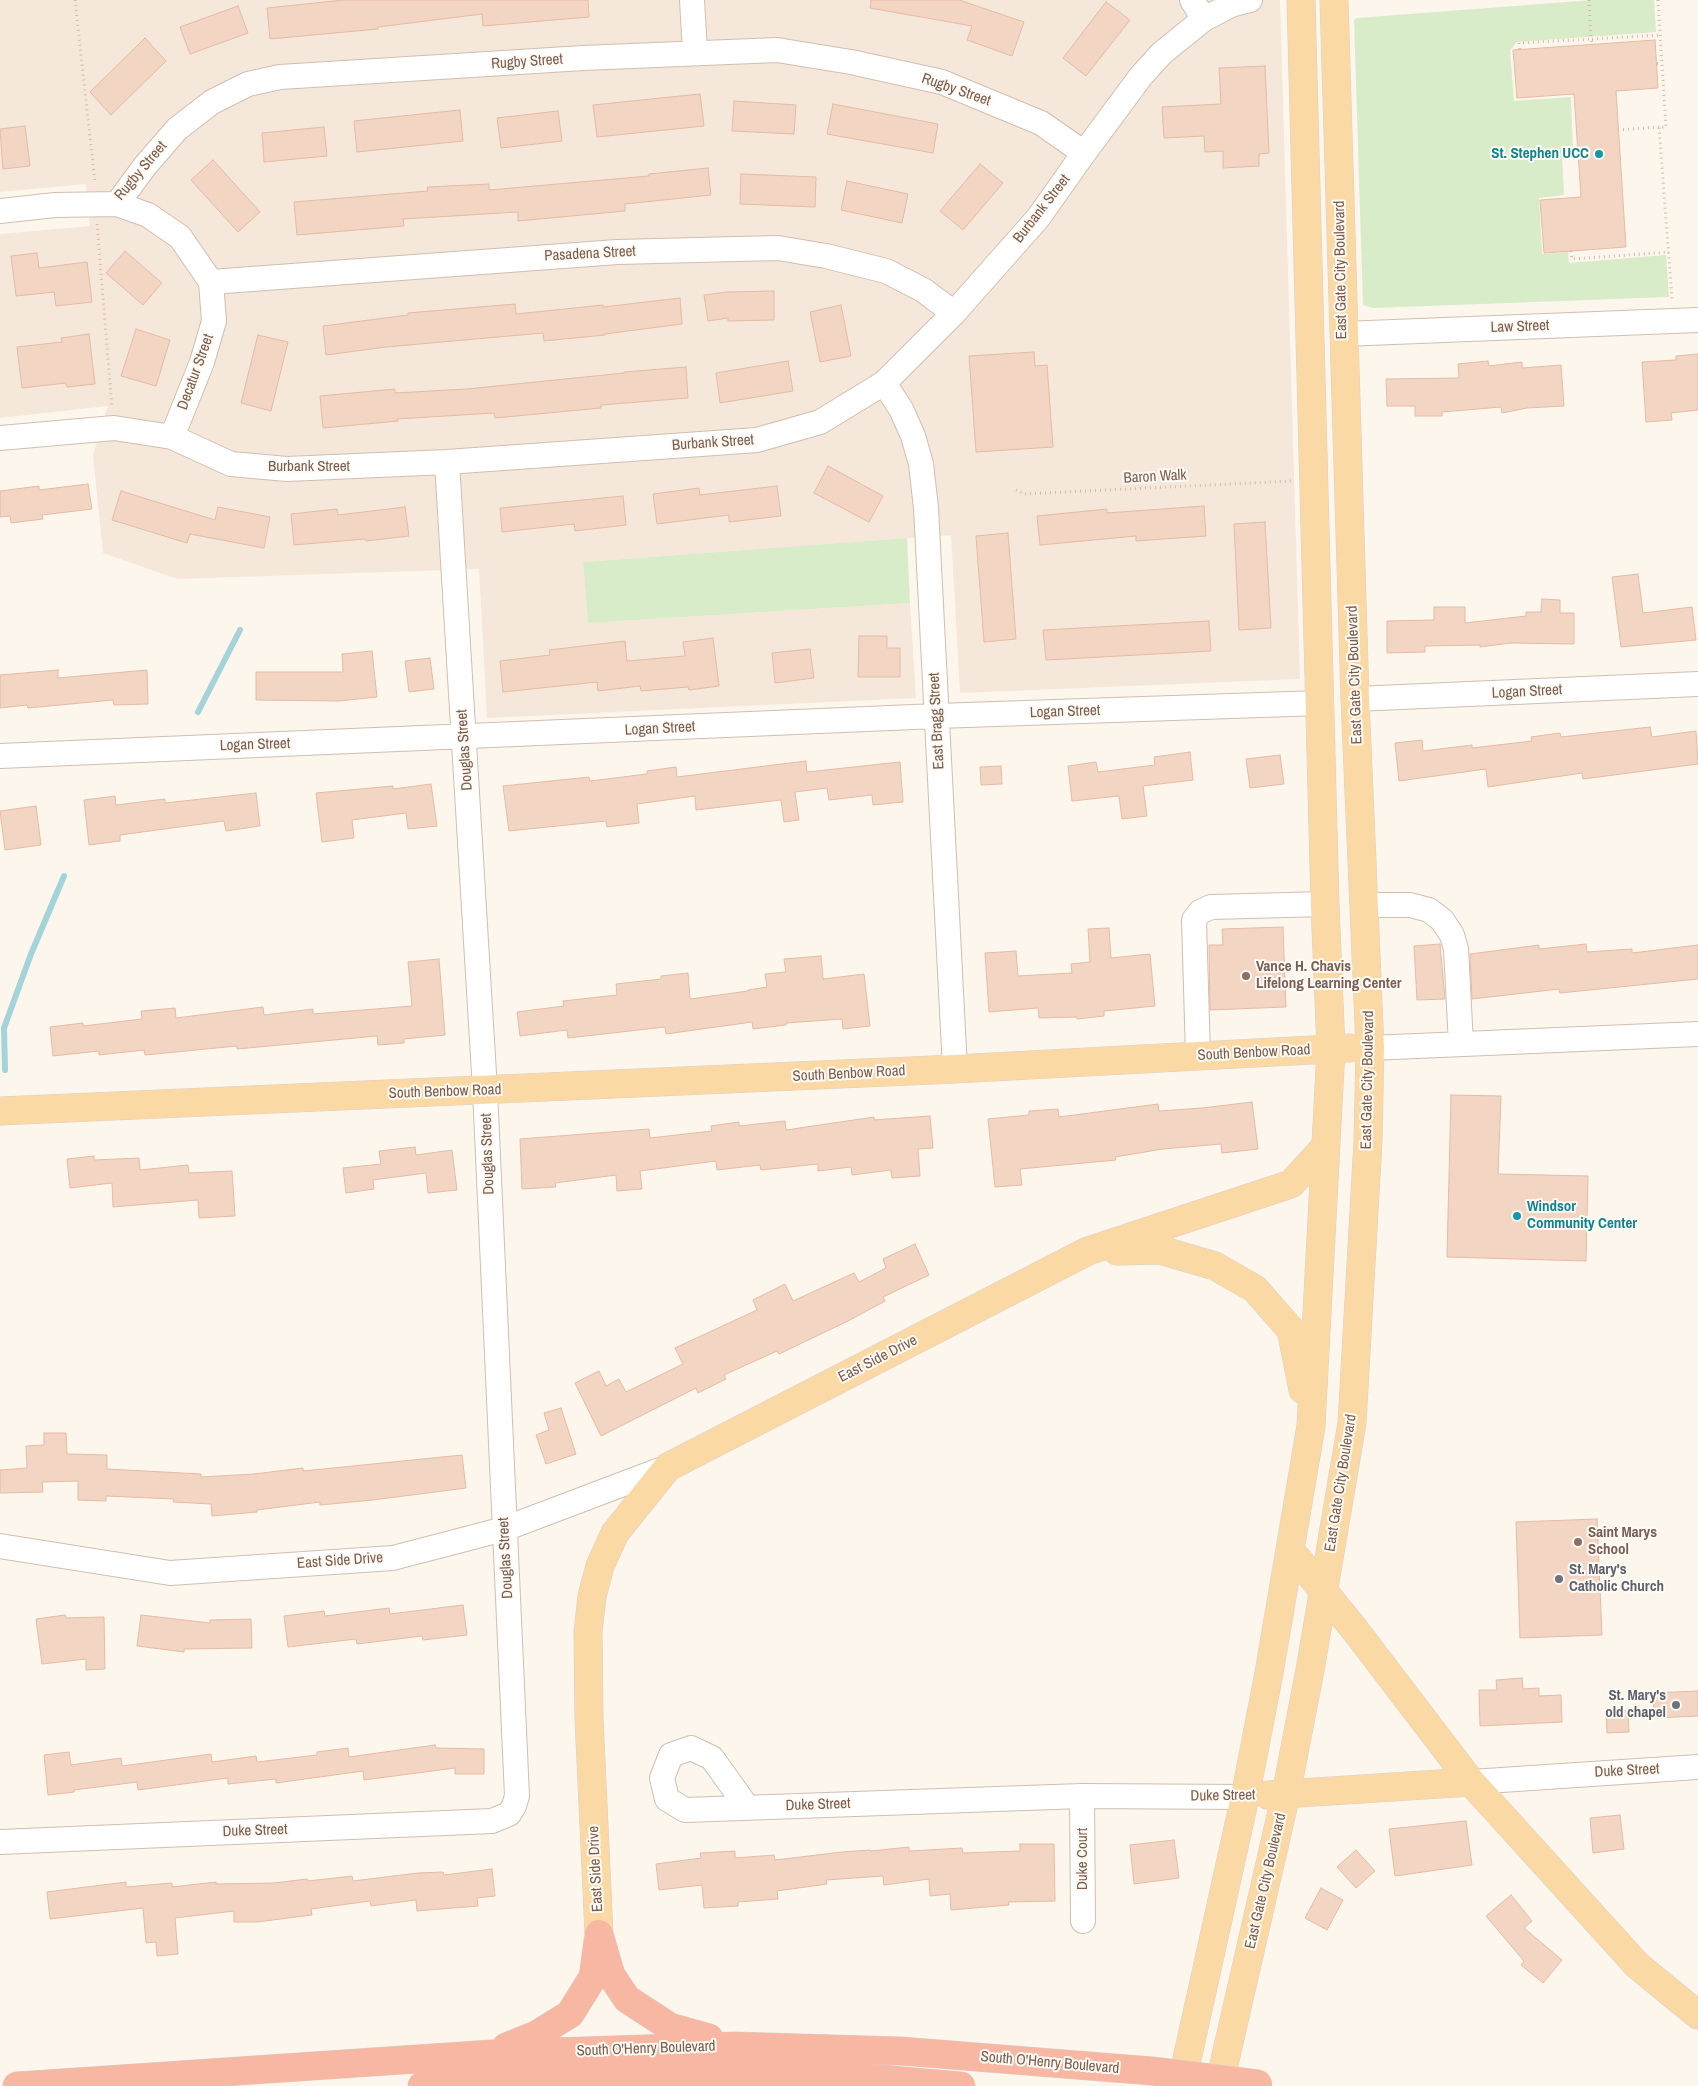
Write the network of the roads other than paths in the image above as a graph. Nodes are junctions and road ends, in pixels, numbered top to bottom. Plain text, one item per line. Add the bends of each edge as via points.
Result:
1 (692, 0) edge
2 (1250, 0) edge
3 (1300, 0) edge
4 (1334, 0) edge
5 (1198, 10) edge
6 (695, 52) junction
7 (1084, 152) junction
8 (117, 204) junction
9 (0, 211) edge
10 (211, 282) junction
11 (954, 313) junction
12 (1698, 320) edge
13 (1343, 334) junction
14 (884, 383) junction
15 (172, 437) junction
16 (0, 438) edge
17 (446, 462) junction
18 (1698, 684) edge
19 (1355, 699) junction
20 (1320, 703) junction
21 (937, 716) junction
22 (464, 737) junction
23 (0, 756) edge
24 (1325, 904) junction
25 (1365, 905) junction
26 (1698, 1034) edge
27 (1461, 1044) junction
28 (1370, 1048) junction
29 (1331, 1049) junction
30 (1198, 1055) junction
31 (955, 1069) junction
32 (485, 1090) junction
33 (0, 1111) edge
34 (1326, 1146) junction
35 (1088, 1251) junction
36 (1310, 1426) junction
37 (668, 1467) junction
38 (504, 1529) junction
39 (0, 1546) edge
40 (1291, 1551) junction
41 (1324, 1592) junction
42 (1698, 1767) edge
43 (1472, 1782) junction
44 (1286, 1794) junction
45 (1082, 1796) junction
46 (1245, 1796) junction
47 (747, 1807) dead end
48 (509, 1814) joint
49 (0, 1842) edge
50 (1083, 1920) dead end
51 (599, 1934) junction
52 (1698, 2015) edge
53 (734, 2046) junction
54 (496, 2073) edge
55 (846, 2076) junction
56 (1266, 2085) edge
57 (17, 2086) edge
58 (422, 2086) edge
59 (813, 2086) edge
60 (961, 2086) edge
61 (1181, 2086) edge
62 (1219, 2086) edge

1 - 6 street
2 - 5 street, Burbank Street
3 - 20 main road
4 - 13 main road, East Gate City Boulevard
5 - 7 street, Burbank Street via 1141,76
6 - 7 street, Rugby Street via 777,50 942,82 1041,123
6 - 8 street, Rugby Street via 280,77 248,84 212,102 177,129
7 - 11 street, Burbank Street via 1038,218
8 - 9 street, Rugby Street via 54,205
8 - 10 street via 148,215 180,237
10 - 11 street, Pasadena Street via 617,252 778,248 886,271 923,290
10 - 15 street, Decatur Street via 214,321 202,362
11 - 14 street, Burbank Street
12 - 13 street, Law Street
13 - 19 main road, East Gate City Boulevard
14 - 17 street, Burbank Street via 820,422 757,440
14 - 21 street, East Bragg Street via 901,409 921,464
15 - 16 street, Burbank Street via 114,428
15 - 17 street, Burbank Street via 231,464 241,465 287,469
17 - 22 street, Douglas Street
18 - 19 street, Logan Street
19 - 25 main road, East Gate City Boulevard
20 - 21 street, Logan Street
20 - 24 main road
21 - 22 street, Logan Street
21 - 31 street, East Bragg Street
22 - 23 street, Logan Street
22 - 32 street, Douglas Street
24 - 29 main road
24 - 30 street via 1212,907 1200,912 1194,920
25 - 27 street via 1410,905 1429,910 1442,920 1456,949
25 - 28 main road, East Gate City Boulevard
26 - 27 street, South Benbow Road
27 - 28 street, South Benbow Road
28 - 29 main road, South Benbow Road
28 - 41 main road, East Gate City Boulevard via 1352,1423
29 - 30 main road, South Benbow Road
29 - 34 main road
30 - 31 main road, South Benbow Road
31 - 32 main road, South Benbow Road
32 - 33 main road, South Benbow Road
32 - 38 street, Douglas Street
34 - 35 main road, East Side Drive via 1291,1184
34 - 36 main road
35 - 36 main road via 1160,1250 1215,1266 1255,1290 1291,1330
35 - 37 main road, East Side Drive
36 - 40 main road
37 - 38 street, East Side Drive
37 - 51 main road, East Side Drive via 615,1533 600,1566 592,1596 588,1632 589,1718
38 - 39 street, East Side Drive via 393,1558 170,1573
38 - 48 street, Douglas Street via 517,1796
40 - 41 main road
40 - 46 main road
41 - 43 main road
41 - 44 main road, East Gate City Boulevard
42 - 43 street, Duke Street
43 - 44 main road, Duke Street
43 - 52 main road via 1637,1965
44 - 46 main road, Duke Street
44 - 62 main road, East Gate City Boulevard
45 - 46 street, Duke Street
45 - 47 street, Duke Street
45 - 50 street, Duke Court
46 - 61 main road
48 - 49 street, Duke Street via 492,1821
51 - 53 highway via 611,1975 627,1999 670,2027
51 - 54 highway via 593,1977 570,2014 536,2035
53 - 54 highway, South O'Henry Boulevard
53 - 56 highway, South O'Henry Boulevard, bridge via 901,2051 1152,2071
54 - 55 highway, South O'Henry Boulevard
54 - 57 highway, South O'Henry Boulevard
54 - 58 highway, South O'Henry Boulevard
55 - 59 highway
55 - 60 highway, South O'Henry Boulevard

